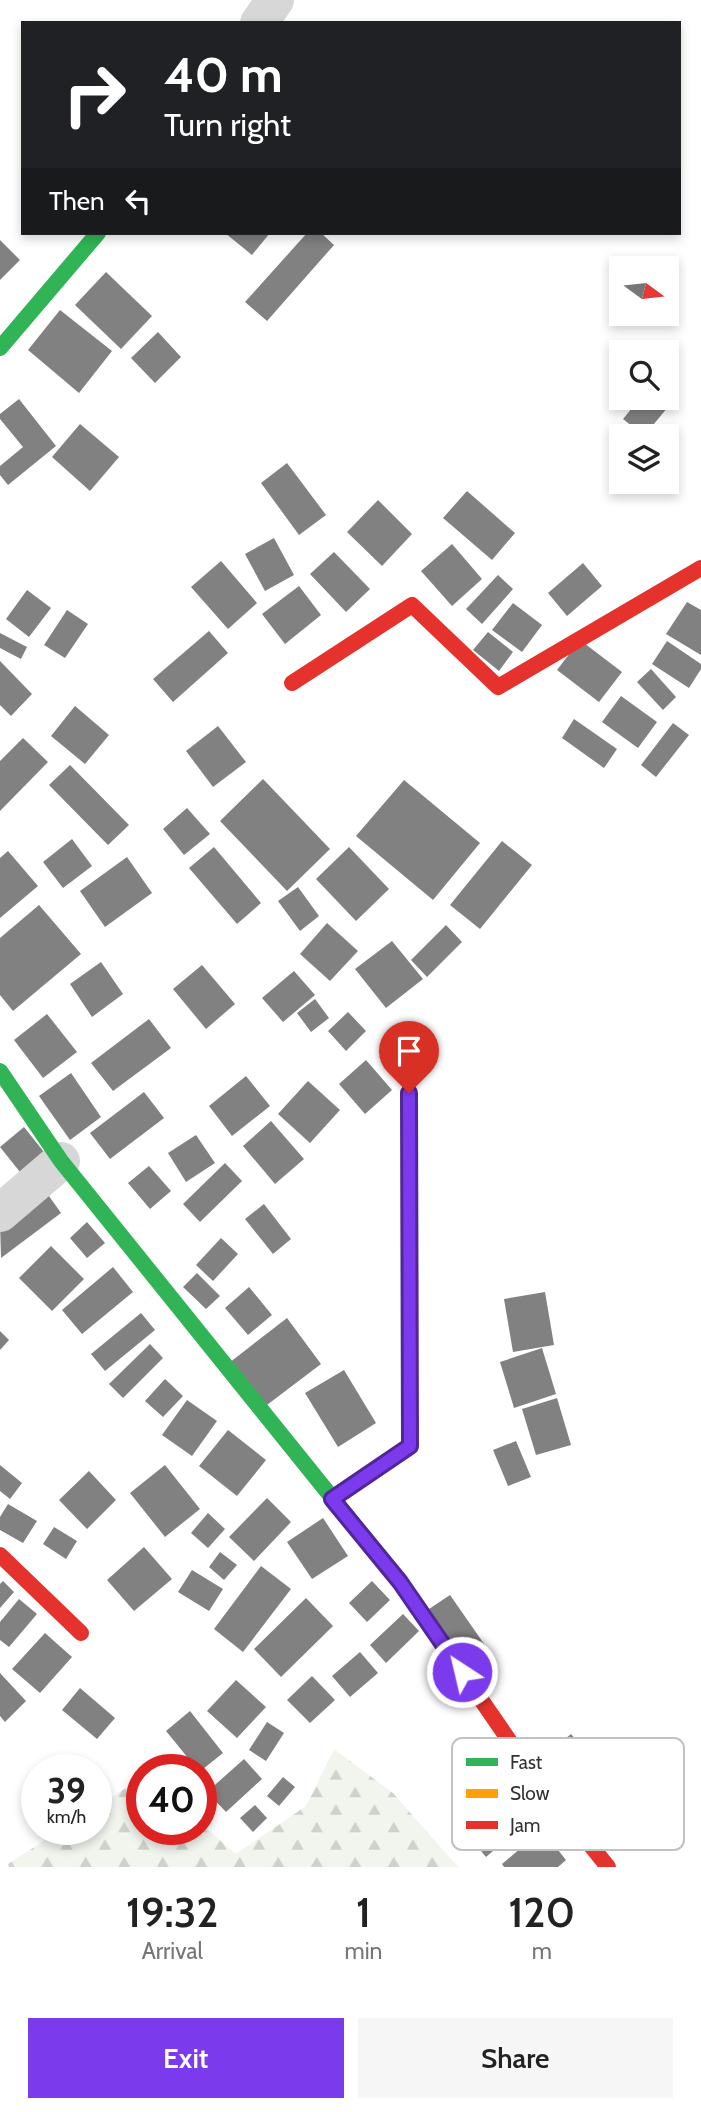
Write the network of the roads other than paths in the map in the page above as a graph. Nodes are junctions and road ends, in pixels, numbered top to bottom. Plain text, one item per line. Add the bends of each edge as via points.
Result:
1 (275, 0) edge
2 (260, 21) edge
3 (97, 235) edge
4 (0, 348) edge
5 (701, 568) edge
6 (292, 682) dead end
7 (0, 1071) edge
8 (409, 1093) dead end
9 (61, 1161) junction
10 (0, 1213) edge
11 (332, 1499) junction
12 (0, 1555) edge
13 (81, 1633) dead end
14 (507, 1738) edge
15 (594, 1850) edge
16 (608, 1867) edge

1 - 2 street
3 - 4 street
5 - 6 street via 498,687 412,606
7 - 9 street
8 - 11 street via 410,1446
9 - 10 street
9 - 11 street
11 - 14 street via 400,1582
12 - 13 street
15 - 16 street

